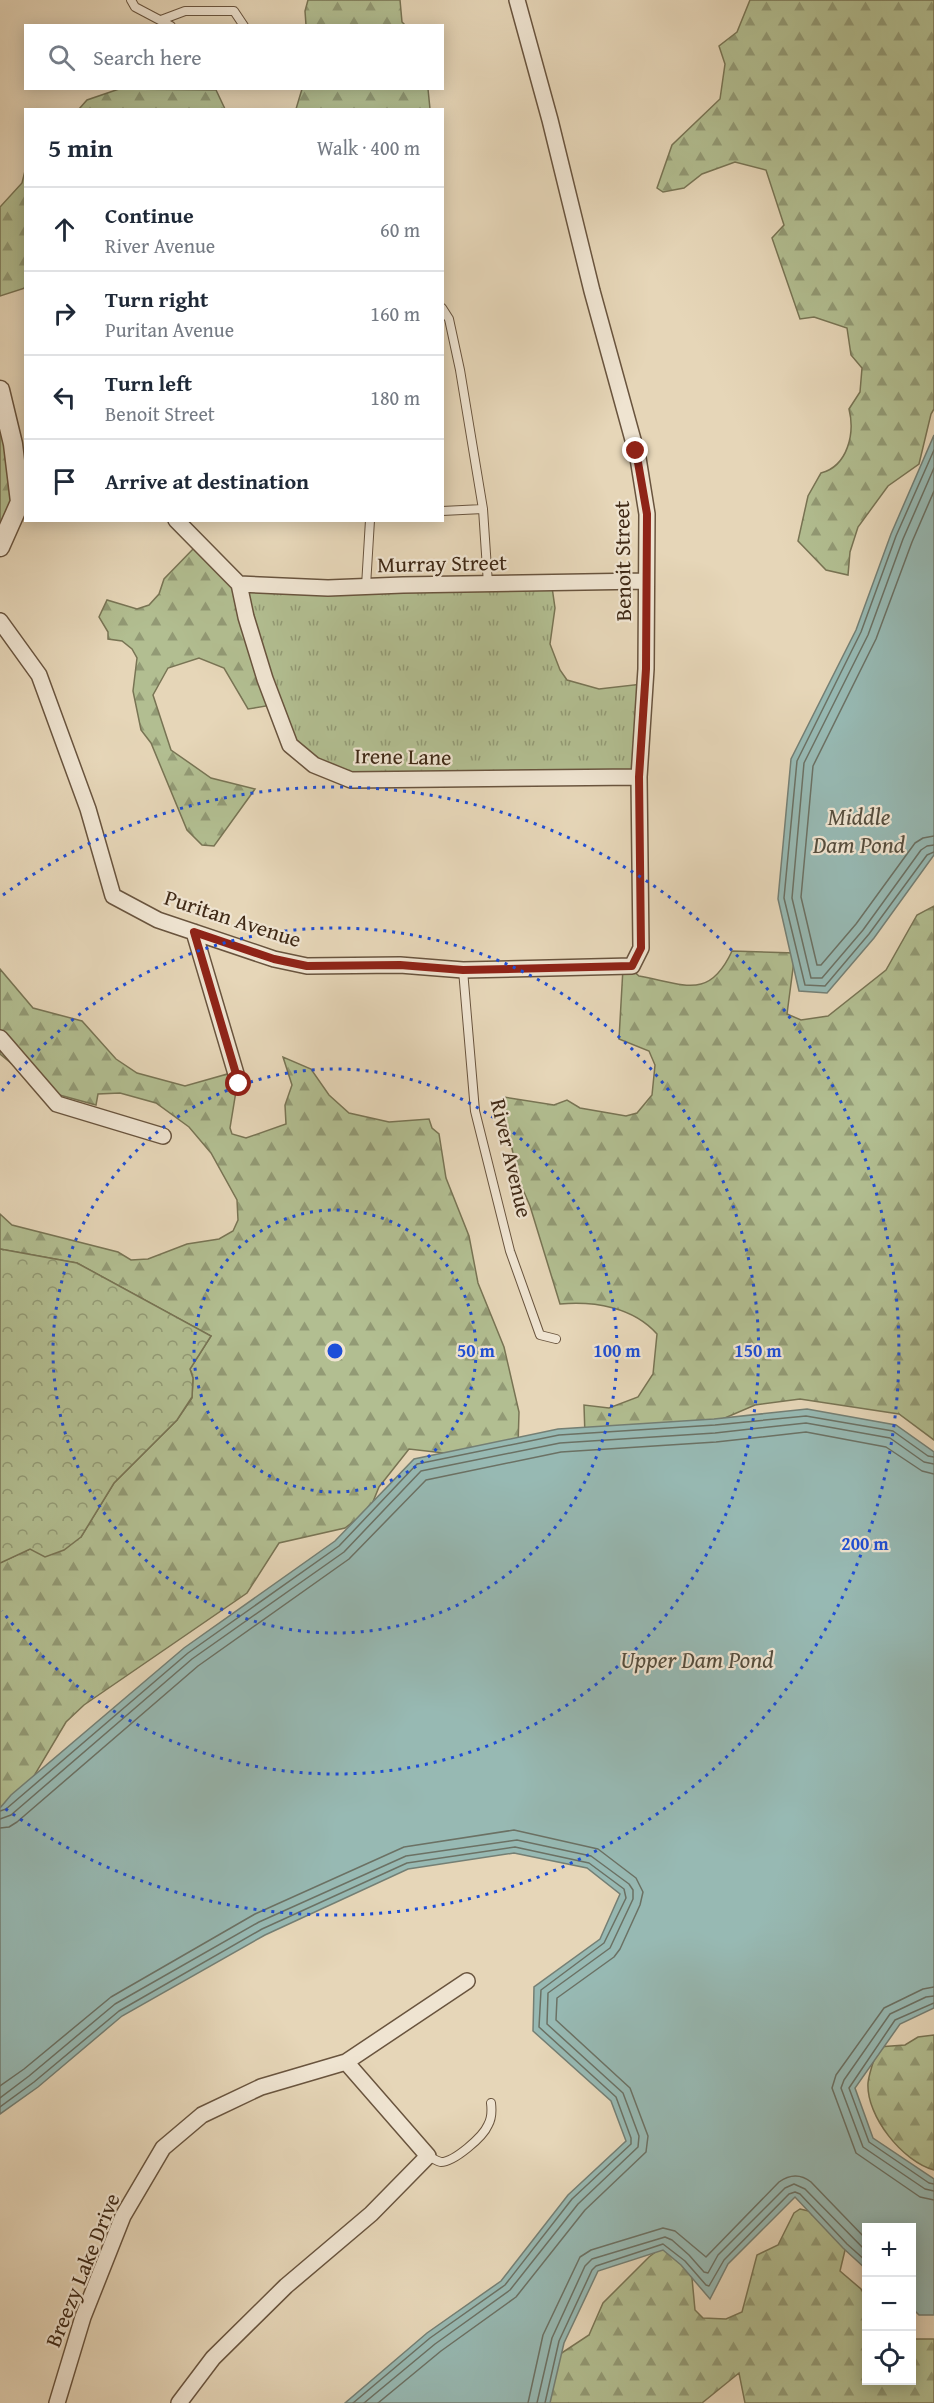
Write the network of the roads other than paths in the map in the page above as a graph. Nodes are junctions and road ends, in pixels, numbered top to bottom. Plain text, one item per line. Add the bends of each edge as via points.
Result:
1 (130, 0) edge
2 (517, 0) edge
3 (161, 20) junction
4 (168, 24) edge
5 (243, 24) edge
6 (444, 311) edge
7 (0, 390) edge
8 (23, 502) edge
9 (483, 509) junction
10 (444, 511) edge
11 (178, 522) edge
12 (370, 522) edge
13 (0, 547) edge
14 (645, 581) junction
15 (239, 584) junction
16 (488, 584) junction
17 (366, 586) junction
18 (0, 621) edge
19 (639, 777) junction
20 (194, 932) junction
21 (637, 957) joint
22 (463, 970) junction
23 (0, 1038) edge
24 (239, 1084) dead end
25 (163, 1136) dead end
26 (556, 1339) dead end
27 (467, 1982) dead end
28 (346, 2061) junction
29 (491, 2103) dead end
30 (428, 2156) junction
31 (57, 2403) edge
32 (179, 2403) edge

1 - 3 lane via 135,7
2 - 14 street, Benoit Street via 638,458 647,514
3 - 4 lane
3 - 5 lane via 185,10 234,11
6 - 9 lane via 460,370
7 - 8 street
8 - 13 street
9 - 10 lane
9 - 16 lane
11 - 15 street
12 - 17 lane
14 - 16 street, Murray Street
14 - 19 street, Benoit Street via 646,669
15 - 17 street, Murray Street
15 - 19 street, Irene Lane via 265,679 290,745 314,765 351,780
16 - 17 street, Murray Street
18 - 20 street, Puritan Avenue via 39,675 88,809 113,896 158,920
19 - 21 street, Benoit Street via 641,948
20 - 22 street, Puritan Avenue via 307,966 400,965
20 - 24 street
21 - 22 street, Puritan Avenue via 632,966
22 - 26 lane, River Avenue via 475,1111 510,1251 540,1335
23 - 25 street via 57,1104
27 - 28 street, Breezy Lake Drive
28 - 30 street
28 - 31 street, Breezy Lake Drive via 261,2087 202,2115 163,2148 123,2216 83,2317
29 - 30 lane via 488,2125 480,2137 452,2160 440,2162
30 - 32 street via 371,2214 278,2294 213,2358

